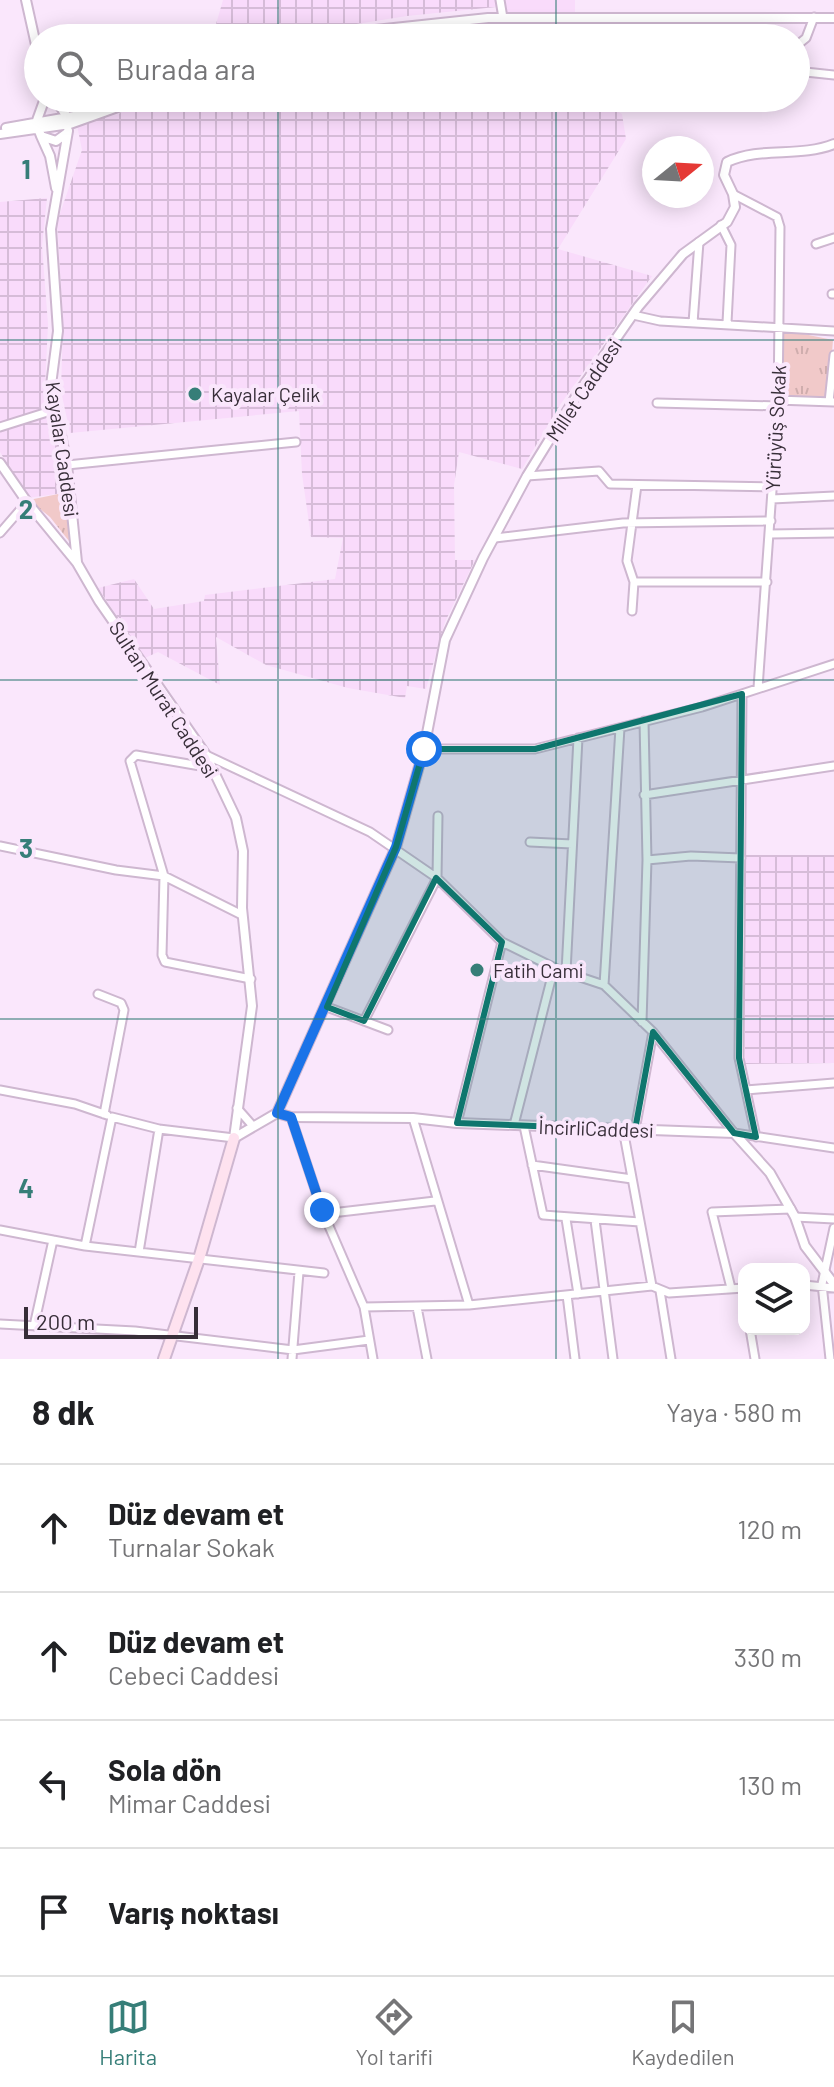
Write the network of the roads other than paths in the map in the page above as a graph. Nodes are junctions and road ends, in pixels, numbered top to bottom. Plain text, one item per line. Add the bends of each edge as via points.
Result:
1 (26, 0) edge
2 (500, 0) edge
3 (814, 17) junction
4 (503, 18) junction
5 (834, 18) edge
6 (31, 24) edge
7 (442, 24) edge
8 (810, 28) edge
9 (810, 72) edge
10 (834, 75) edge
11 (42, 112) edge
12 (49, 112) edge
13 (58, 112) edge
14 (63, 112) edge
15 (107, 112) edge
16 (68, 121) junction
17 (38, 126) junction
18 (0, 132) edge
19 (834, 144) edge
20 (57, 192) junction
21 (733, 194) junction
22 (721, 225) junction
23 (834, 238) edge
24 (699, 242) junction
25 (816, 244) dead end
26 (633, 315) junction
27 (693, 323) junction
28 (727, 323) junction
29 (780, 326) junction
30 (834, 331) edge
31 (834, 355) edge
32 (832, 402) edge
33 (657, 403) dead end
34 (777, 403) junction
35 (57, 409) junction
36 (0, 427) edge
37 (296, 442) dead end
38 (0, 463) edge
39 (67, 465) junction
40 (527, 476) junction
41 (637, 485) junction
42 (773, 487) junction
43 (834, 496) edge
44 (772, 499) junction
45 (27, 502) junction
46 (771, 521) junction
47 (632, 522) junction
48 (0, 533) edge
49 (834, 533) edge
50 (770, 534) junction
51 (495, 538) junction
52 (77, 563) junction
53 (634, 582) junction
54 (767, 582) junction
55 (632, 611) dead end
56 (834, 664) edge
57 (758, 688) junction
58 (742, 694) junction
59 (644, 721) junction
60 (620, 728) junction
61 (578, 738) junction
62 (424, 749) junction
63 (206, 755) junction
64 (834, 766) edge
65 (212, 768) junction
66 (742, 781) junction
67 (644, 795) junction
68 (438, 816) dead end
69 (530, 842) dead end
70 (572, 844) junction
71 (0, 846) edge
72 (396, 847) junction
73 (741, 858) junction
74 (647, 860) junction
75 (164, 876) junction
76 (437, 878) junction
77 (242, 915) junction
78 (502, 942) junction
79 (554, 968) junction
80 (566, 972) junction
81 (251, 979) junction
82 (604, 985) junction
83 (98, 994) dead end
84 (327, 1007) junction
85 (364, 1021) junction
86 (642, 1022) junction
87 (388, 1030) dead end
88 (653, 1032) junction
89 (834, 1083) edge
90 (0, 1090) edge
91 (746, 1090) junction
92 (237, 1108) junction
93 (277, 1113) junction
94 (108, 1115) junction
95 (291, 1117) junction
96 (413, 1118) junction
97 (457, 1123) junction
98 (252, 1125) junction
99 (514, 1125) junction
100 (524, 1126) junction
101 (159, 1129) junction
102 (623, 1129) junction
103 (635, 1130) junction
104 (734, 1133) junction
105 (756, 1137) junction
106 (234, 1138) junction
107 (834, 1148) edge
108 (532, 1165) junction
109 (632, 1179) junction
110 (435, 1201) junction
111 (793, 1213) junction
112 (323, 1214) junction
113 (566, 1219) junction
114 (834, 1219) edge
115 (595, 1220) junction
116 (640, 1222) junction
117 (834, 1228) edge
118 (0, 1230) edge
119 (53, 1240) junction
120 (85, 1246) junction
121 (139, 1252) junction
122 (199, 1259) junction
123 (299, 1272) junction
124 (324, 1273) dead end
125 (824, 1279) junction
126 (810, 1283) edge
127 (834, 1286) edge
128 (731, 1288) junction
129 (738, 1288) edge
130 (656, 1289) junction
131 (606, 1290) junction
132 (578, 1294) junction
133 (567, 1295) junction
134 (469, 1305) junction
135 (364, 1307) junction
136 (417, 1307) junction
137 (0, 1324) edge
138 (34, 1326) junction
139 (171, 1335) junction
140 (751, 1335) edge
141 (369, 1340) junction
142 (293, 1354) edge
143 (164, 1359) edge
144 (373, 1359) edge
145 (427, 1359) edge
146 (575, 1359) edge
147 (613, 1359) edge
148 (671, 1359) edge
149 (755, 1359) edge
150 (830, 1359) edge

1 - 6 street
2 - 4 street
3 - 4 street
3 - 5 street
3 - 8 street
4 - 7 street
9 - 10 street
11 - 17 street
12 - 17 street
13 - 16 street
14 - 16 street
15 - 16 street
16 - 17 street
16 - 20 street, Kayalar Caddesi
17 - 18 street
17 - 20 street
19 - 21 street via 818,151 744,154 727,162 724,175
20 - 35 street, Kayalar Caddesi via 51,229 58,331 51,385
21 - 22 street via 735,207
21 - 29 street, Yürüyüş Sokak via 777,217
22 - 24 street, Millet Caddesi
22 - 28 street via 731,245
23 - 25 street
24 - 26 street, Millet Caddesi
24 - 27 street
26 - 27 street
26 - 40 street, Millet Caddesi
27 - 28 street
28 - 29 street
29 - 30 street
29 - 34 street, Yürüyüş Sokak
31 - 32 street
32 - 34 street
33 - 34 street
34 - 42 street, Yürüyüş Sokak
35 - 36 street
35 - 39 street, Kayalar Caddesi
37 - 39 street
38 - 45 street, Sultan Murat Caddesi
39 - 52 street, Kayalar Caddesi
40 - 41 street via 599,471 610,484
40 - 51 street, Millet Caddesi
41 - 42 street
41 - 47 street
42 - 44 street, Yürüyüş Sokak
43 - 44 street
44 - 46 street, Yürüyüş Sokak
45 - 48 street
45 - 52 street, Sultan Murat Caddesi
46 - 47 street
46 - 50 street, Yürüyüş Sokak
47 - 51 street
47 - 53 street via 627,561
49 - 50 street
50 - 54 street, Yürüyüş Sokak
51 - 62 street, Millet Caddesi via 445,640
52 - 63 street, Sultan Murat Caddesi
53 - 54 street
53 - 55 street
54 - 57 street, Yürüyüş Sokak
56 - 57 street
57 - 58 street
58 - 59 street
58 - 66 street
59 - 60 street
59 - 67 street
60 - 61 street
60 - 82 street
61 - 62 street via 535,749
61 - 70 street
62 - 72 street, Millet Caddesi
63 - 65 street, Sultan Murat Caddesi
63 - 72 street
64 - 66 street
65 - 75 street via 132,756
65 - 77 street, Sultan Murat Caddesi via 240,831
66 - 67 street
66 - 73 street
67 - 74 street
68 - 76 street
69 - 70 street
70 - 80 street
71 - 75 street
72 - 76 street
72 - 84 street, Millet Caddesi
73 - 74 street
73 - 91 street via 739,1058
74 - 86 street
75 - 77 street
75 - 81 street via 165,962
76 - 78 street
76 - 85 street
77 - 81 street, Sultan Murat Caddesi
78 - 79 street
78 - 97 street
79 - 80 street
79 - 99 street
80 - 82 street
81 - 92 street, Sultan Murat Caddesi via 250,1032
82 - 86 street
83 - 94 street via 121,1003 124,1010
84 - 85 street
84 - 93 street, Millet Caddesi
85 - 87 street
86 - 88 street
88 - 103 street
88 - 104 street
89 - 91 street
90 - 94 street
91 - 105 street
92 - 98 street
92 - 106 street, Sultan Murat Caddesi
93 - 95 street, İncirliCaddesi
93 - 98 street
94 - 101 street
94 - 120 street
95 - 96 street, İncirliCaddesi
95 - 112 street
96 - 97 street, İncirliCaddesi
96 - 110 street
97 - 99 street, İncirliCaddesi
98 - 106 street
99 - 100 street, İncirliCaddesi
100 - 102 street, İncirliCaddesi
100 - 108 street
101 - 106 street
101 - 121 street
102 - 103 street, İncirliCaddesi
102 - 109 street
103 - 104 street, İncirliCaddesi
104 - 105 street
104 - 111 street via 770,1173
105 - 107 street
106 - 122 main road
108 - 109 street
108 - 113 street via 540,1210 547,1217
109 - 116 street
110 - 112 street
110 - 134 street
111 - 114 street
111 - 125 street
111 - 128 street via 712,1212
112 - 135 street
113 - 115 street
113 - 132 street
115 - 116 street
115 - 131 street
116 - 130 street
117 - 125 street
118 - 119 street
119 - 120 street
119 - 138 street
120 - 121 street
121 - 122 street
122 - 123 street
122 - 139 main road
123 - 124 street
123 - 142 street
125 - 126 street
125 - 127 street
125 - 150 street
128 - 129 street
128 - 130 street
130 - 131 street
130 - 148 street
131 - 132 street
131 - 147 street
132 - 133 street
133 - 134 street
133 - 146 street
134 - 136 street
135 - 136 street
135 - 141 street
136 - 145 street
137 - 138 street
138 - 139 street
139 - 142 street
139 - 143 main road
140 - 149 street
141 - 142 street
141 - 144 street

